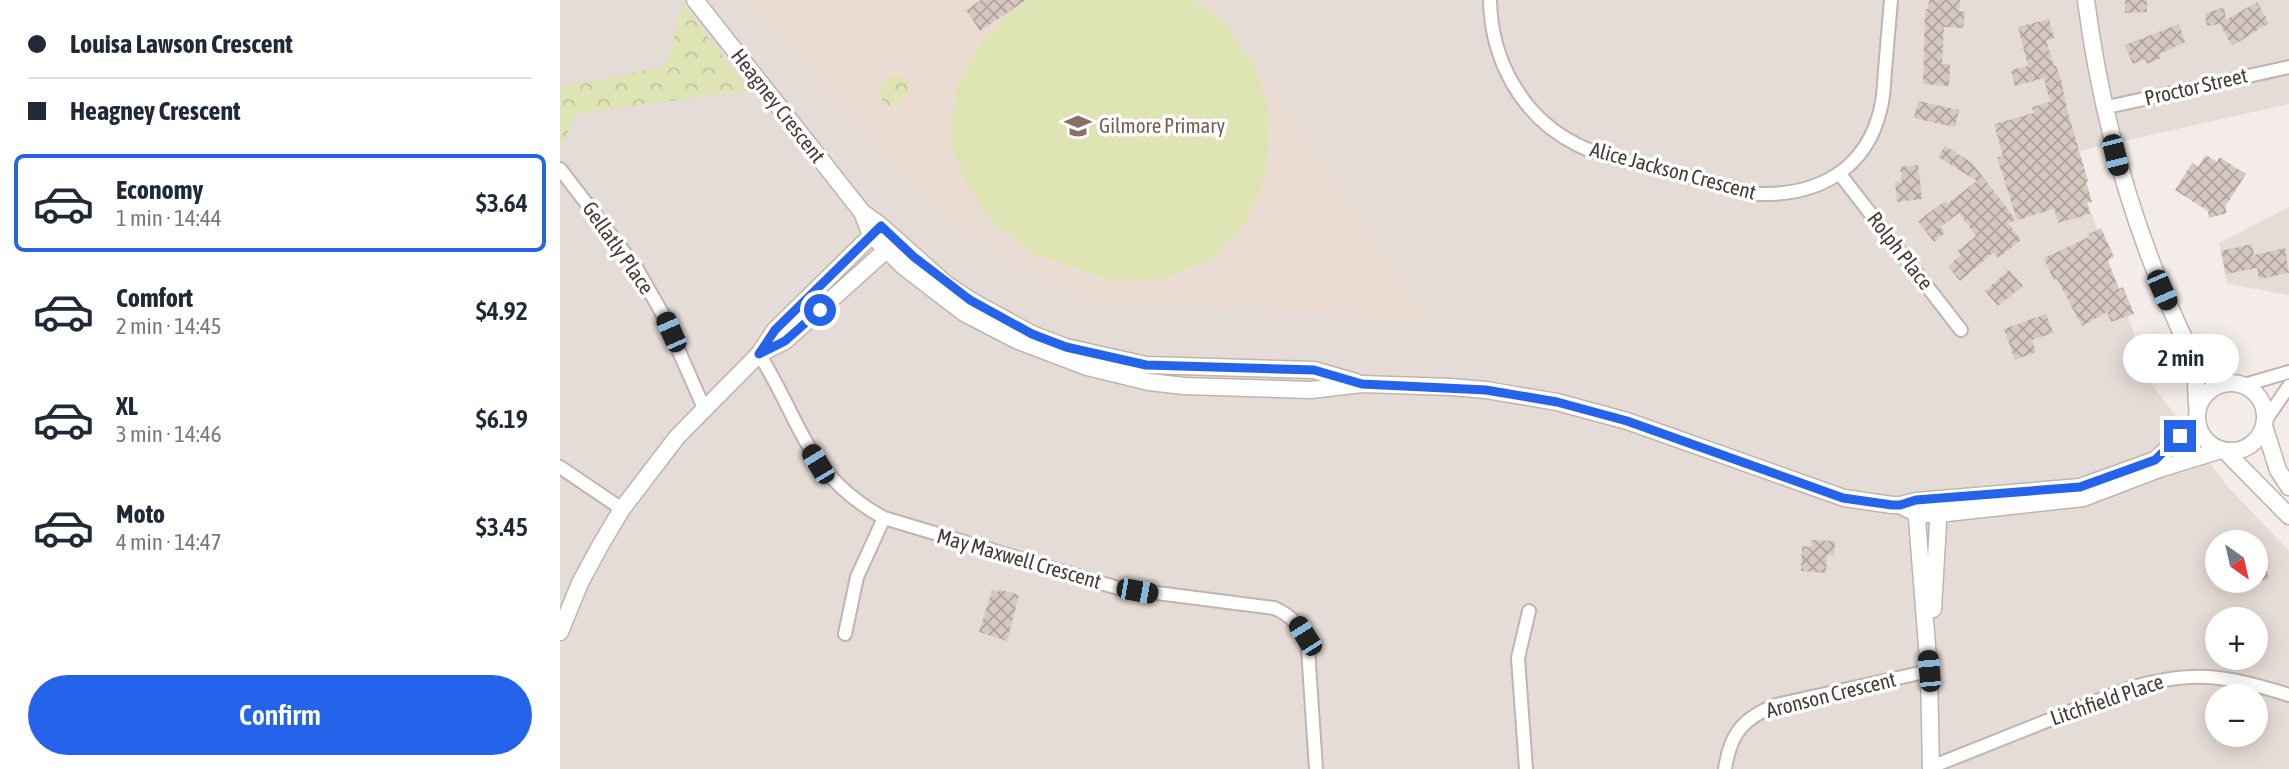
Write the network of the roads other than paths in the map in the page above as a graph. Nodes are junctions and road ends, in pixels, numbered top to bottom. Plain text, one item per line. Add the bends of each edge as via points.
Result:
1 (695, 0) edge
2 (1490, 0) edge
3 (1891, 0) edge
4 (2086, 0) edge
5 (2289, 67) edge
6 (2104, 108) junction
7 (560, 169) edge
8 (1839, 173) junction
9 (876, 230) junction
10 (892, 246) junction
11 (1961, 330) dead end
12 (759, 354) junction
13 (2193, 356) junction
14 (2289, 372) edge
15 (2225, 383) junction
16 (2244, 385) junction
17 (2289, 386) edge
18 (704, 408) junction
19 (2197, 414) junction
20 (2264, 424) junction
21 (2223, 451) junction
22 (560, 467) edge
23 (2127, 475) junction
24 (2289, 487) edge
25 (1916, 507) junction
26 (1939, 507) junction
27 (622, 509) junction
28 (2289, 516) edge
29 (884, 518) junction
30 (1529, 611) dead end
31 (560, 632) edge
32 (845, 634) dead end
33 (1929, 671) junction
34 (2289, 695) edge
35 (1931, 768) edge
36 (1316, 769) edge
37 (1526, 769) edge
38 (1725, 769) edge

1 - 9 street, Heagney Crescent
2 - 8 street, Alice Jackson Crescent via 1496,47 1514,88 1544,122 1580,146 1757,194 1807,190
3 - 8 street, Alice Jackson Crescent via 1882,106 1866,144
4 - 6 street
5 - 6 street, Proctor Street
6 - 13 street via 2138,229
7 - 18 street, Gellatly Place via 637,269
8 - 11 street, Rolph Place
9 - 10 street, Heagney Crescent
9 - 12 street via 775,330
10 - 12 street via 785,341
10 - 25 street, Heagney Crescent via 904,267 990,328 1184,386 1461,388 1557,402 1627,421 1843,498
12 - 18 street
12 - 29 street, May Maxwell Crescent via 818,464 837,486
13 - 15 street
13 - 19 street
14 - 16 street
15 - 16 street
15 - 19 street via 2213,388
16 - 20 street via 2263,406
17 - 20 street
18 - 27 street
19 - 21 street via 2201,434
19 - 23 street, Heagney Crescent via 2155,460
20 - 21 street via 2249,446
20 - 24 street via 2278,470
21 - 23 street, Heagney Crescent
21 - 28 street
22 - 27 street
23 - 26 street, Heagney Crescent via 2080,487
25 - 26 street, Heagney Crescent
25 - 33 street
26 - 33 street
27 - 31 street
29 - 32 street via 857,577
29 - 36 street, May Maxwell Crescent via 1118,588 1285,612 1305,636 1308,649
30 - 37 street via 1518,658
33 - 35 street
33 - 38 street, Aronson Crescent via 1758,712 1736,732
34 - 35 street, Litchfield Place via 2210,676 2159,679

